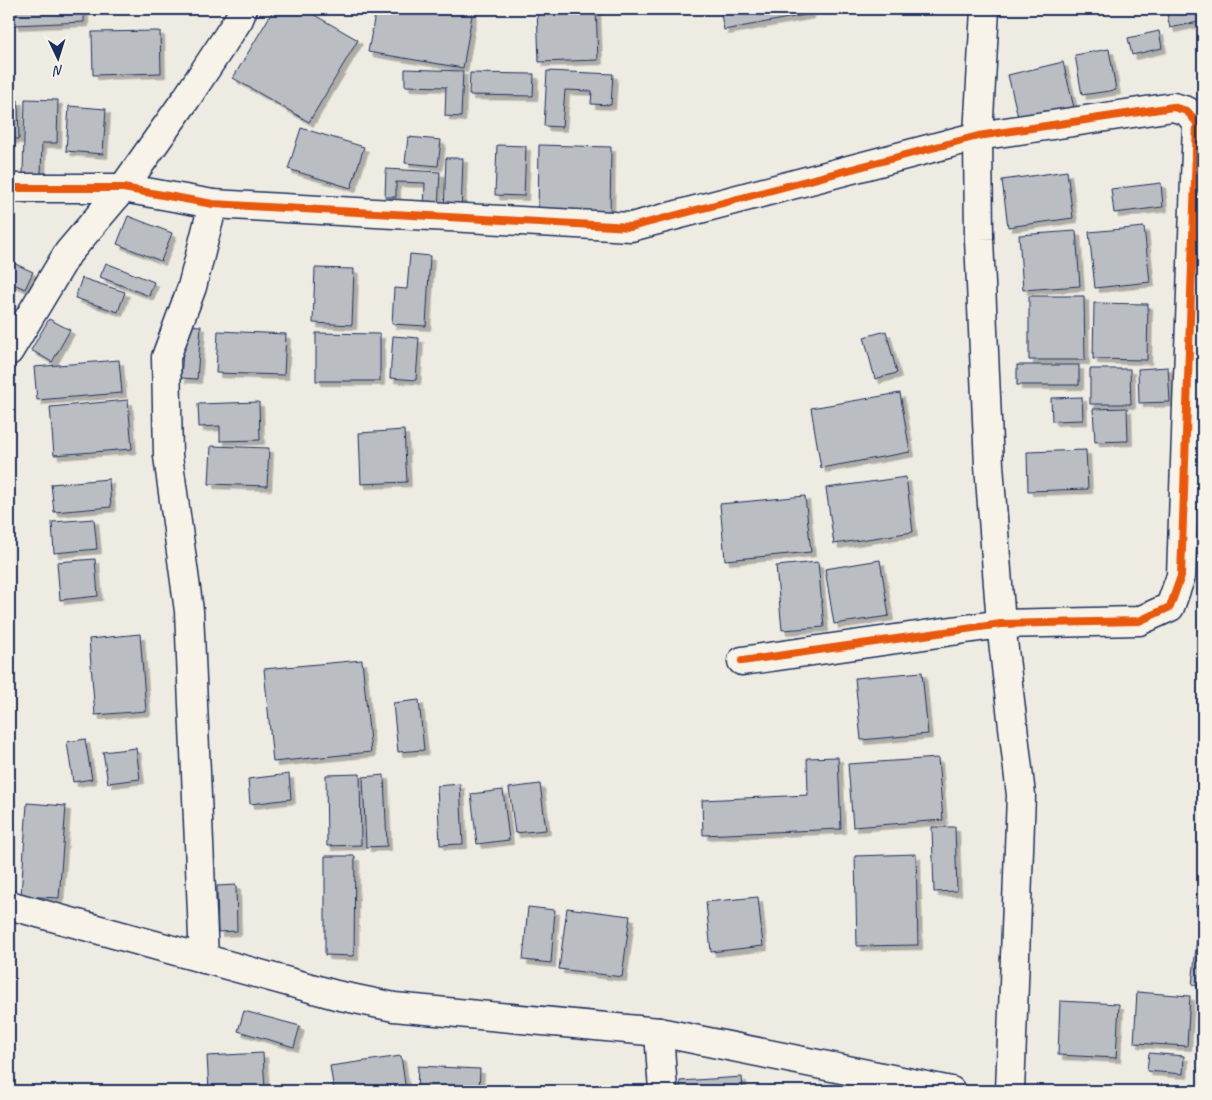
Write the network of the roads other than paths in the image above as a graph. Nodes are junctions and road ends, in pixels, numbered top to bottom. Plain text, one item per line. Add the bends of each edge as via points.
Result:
1 (243, 9) edge
2 (985, 9) edge
3 (978, 136) junction
4 (9, 188) edge
5 (123, 188) junction
6 (213, 204) junction
7 (1198, 280) edge
8 (9, 351) edge
9 (1001, 624) junction
10 (742, 660) dead end
11 (9, 905) edge
12 (204, 959) junction
13 (659, 1032) junction
14 (664, 1091) edge
15 (951, 1091) edge
16 (1010, 1091) edge

1 - 5 street via 186,99
2 - 3 street
3 - 6 street via 631,227
3 - 7 street via 1173,107 1186,111 1197,123
3 - 9 street via 988,455
4 - 5 street
5 - 6 street
5 - 8 street via 68,253
6 - 12 street via 192,287 166,357 168,456 189,611
7 - 9 street via 1181,576 1170,608 1139,621
9 - 10 street
9 - 16 street via 1021,795
11 - 12 street
12 - 13 street via 336,995 394,1007
13 - 14 street
13 - 15 street

